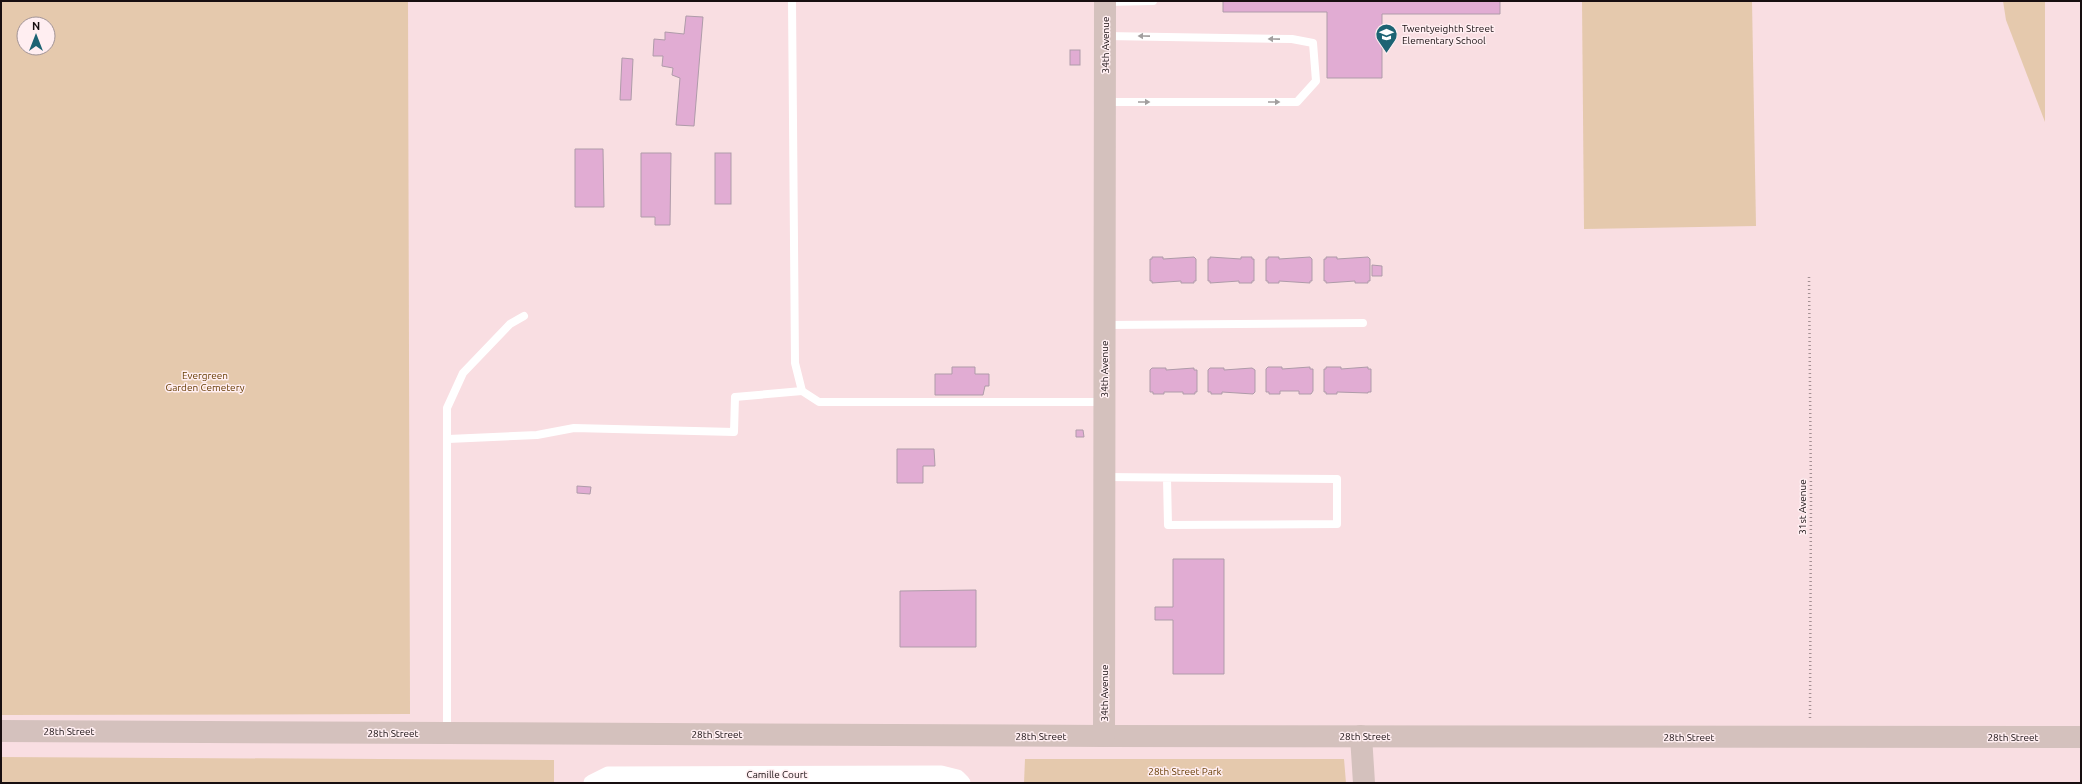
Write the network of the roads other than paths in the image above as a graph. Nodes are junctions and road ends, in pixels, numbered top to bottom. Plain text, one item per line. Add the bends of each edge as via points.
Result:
1 (792, 1) edge
2 (1153, 1) edge
3 (1105, 2) edge
4 (1105, 36) junction
5 (1105, 102) junction
6 (524, 316) dead end
7 (1363, 323) dead end
8 (1104, 325) junction
9 (802, 390) junction
10 (1104, 402) junction
11 (448, 439) junction
12 (1104, 477) junction
13 (1167, 478) junction
14 (1, 731) edge
15 (447, 733) junction
16 (1104, 736) junction
17 (1361, 736) junction
18 (2081, 737) edge
19 (780, 778) edge
20 (592, 783) edge
21 (962, 783) edge
22 (1364, 783) edge

1 - 9 lane via 795,363
2 - 3 lane
3 - 4 main road, 34th Avenue
4 - 5 main road, 34th Avenue
5 -> 4 lane via 1297,102 1316,81 1313,42 1292,39
5 - 8 main road, 34th Avenue
6 - 11 lane via 510,324 463,373 447,408
7 - 8 lane
8 - 10 main road, 34th Avenue
9 - 10 lane via 819,402
9 - 11 lane via 735,397 734,432 574,428 537,435
10 - 12 main road, 34th Avenue
11 - 15 lane
12 - 13 lane
12 - 16 main road, 34th Avenue
13 - 13 lane via 1336,479 1337,524 1168,525
14 - 15 main road, 28th Street
15 - 16 main road, 28th Street
16 - 17 main road, 28th Street
17 - 18 main road, 28th Street
17 - 22 main road
19 - 20 street, Camille Court via 608,775
19 - 21 street, Camille Court via 941,774 958,778

